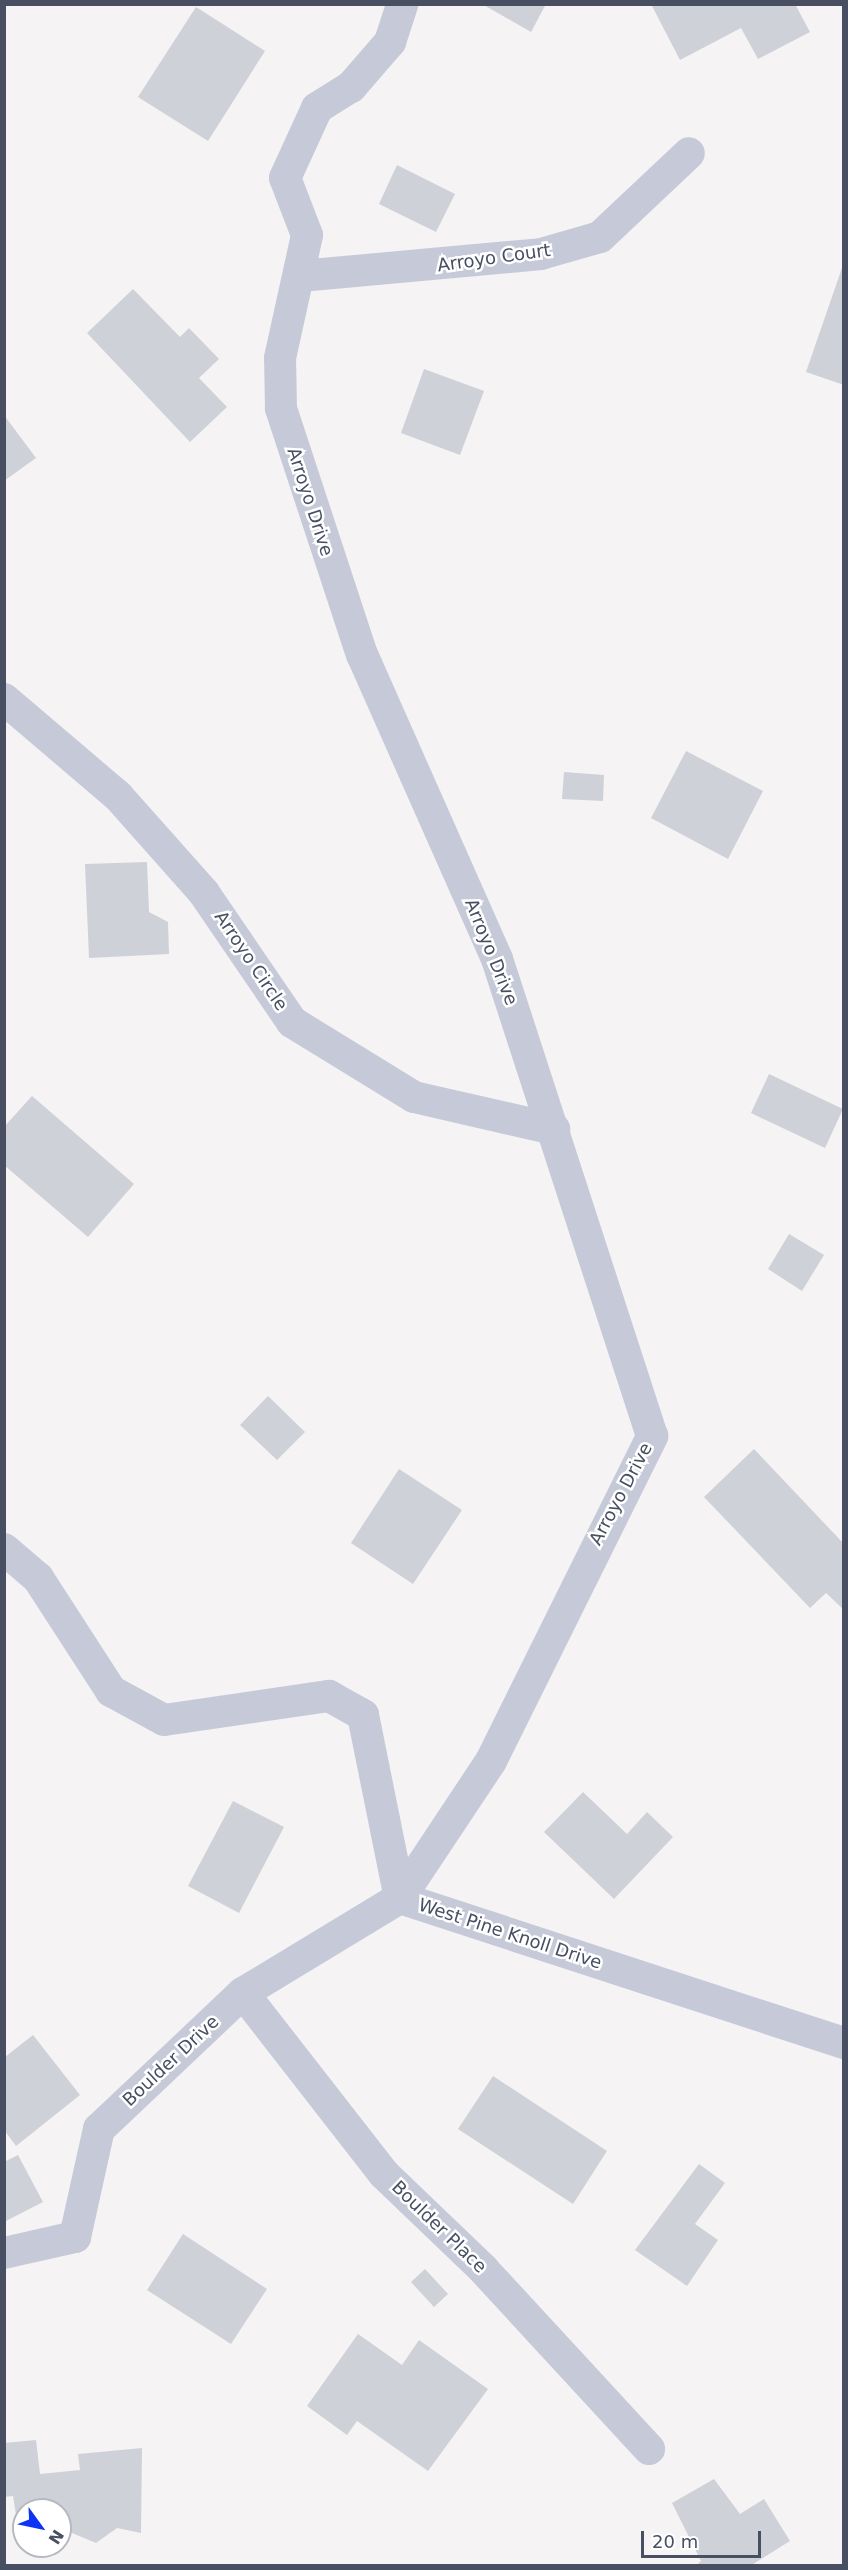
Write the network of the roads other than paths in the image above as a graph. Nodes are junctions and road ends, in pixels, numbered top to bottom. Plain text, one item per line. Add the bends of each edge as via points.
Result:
1 (402, 4) edge
2 (689, 153) dead end
3 (300, 276) junction
4 (4, 699) edge
5 (554, 1129) junction
6 (4, 1550) edge
7 (400, 1898) junction
8 (243, 1993) junction
9 (843, 2043) edge
10 (4, 2253) edge
11 (649, 2449) dead end

1 - 3 street, Arroyo Drive via 390,42 351,87 317,108 297,144 285,178 307,235
2 - 3 street, Arroyo Court via 600,237 541,254
3 - 5 street, Arroyo Drive via 280,358 281,408 298,472 362,655 497,959
4 - 5 street, Arroyo Circle via 117,796 246,947 292,1022 414,1097
5 - 7 street, Arroyo Drive via 652,1436 490,1761
6 - 7 street, West Pine Knoll Drive via 38,1578 111,1691 164,1720 329,1696 363,1715
7 - 8 street, Boulder Drive
7 - 9 street, West Pine Knoll Drive
8 - 10 street, Boulder Drive via 99,2128 75,2237
8 - 11 street, Boulder Place via 384,2174 483,2269

